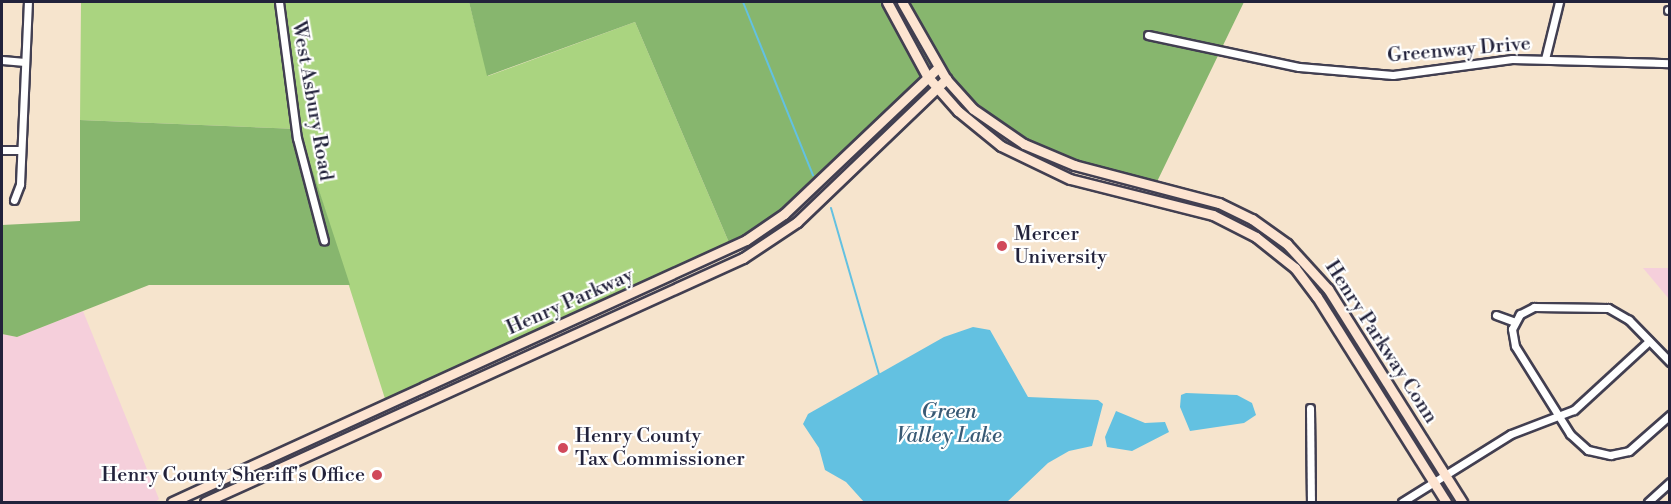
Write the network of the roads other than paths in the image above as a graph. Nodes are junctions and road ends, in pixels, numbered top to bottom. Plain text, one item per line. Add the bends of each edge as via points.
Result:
1 (28, 2) edge
2 (279, 2) edge
3 (887, 2) edge
4 (902, 2) edge
5 (1559, 2) edge
6 (1148, 34) dead end
7 (1545, 59) junction
8 (2, 60) edge
9 (25, 62) junction
10 (1670, 63) edge
11 (938, 68) junction
12 (927, 76) junction
13 (946, 79) junction
14 (936, 87) junction
15 (2, 150) edge
16 (21, 150) junction
17 (14, 200) dead end
18 (324, 241) dead end
19 (1496, 315) dead end
20 (1515, 322) junction
21 (1649, 341) junction
22 (1670, 362) edge
23 (1310, 408) dead end
24 (1670, 415) edge
25 (1560, 417) junction
26 (1445, 476) junction
27 (1670, 482) edge
28 (1434, 483) junction
29 (172, 502) edge
30 (205, 502) edge
31 (1311, 502) edge
32 (1402, 502) edge
33 (1446, 502) edge
34 (1462, 502) edge
35 (1648, 502) edge

1 - 9 street
2 - 18 street, West Asbury Road via 297,138
3 - 12 street, Henry Parkway Conn
4 - 11 street, Henry Parkway Conn
5 - 7 street
6 - 7 street, Greenway Drive via 1299,67 1393,75 1490,60
7 - 10 street, Greenway Drive
8 - 9 street
9 - 16 street
11 - 12 street, Henry Parkway
11 - 13 street, Henry Parkway Conn
12 - 14 street, Henry Parkway Conn
12 - 29 street, Henry Parkway via 784,214 746,240
13 - 14 street, Henry Parkway
13 - 26 street, Henry Parkway Conn via 974,109 1050,157 1220,203 1252,219 1287,244 1324,284
14 - 28 street, Henry Parkway Conn via 988,136 1043,169 1213,215 1274,249 1317,297
14 - 30 street, Henry Parkway via 797,222 742,258
15 - 16 street
16 - 17 street via 20,184
19 - 20 street
20 - 21 street via 1522,312 1534,307 1603,307 1624,316
20 - 25 street via 1514,343
21 - 22 street
21 - 25 street via 1586,401
23 - 31 street
24 - 25 street via 1635,447 1610,455 1581,446
25 - 26 street via 1510,434
26 - 28 street
26 - 34 street, Henry Parkway Conn
27 - 35 street
28 - 32 street
28 - 33 street, Henry Parkway Conn

